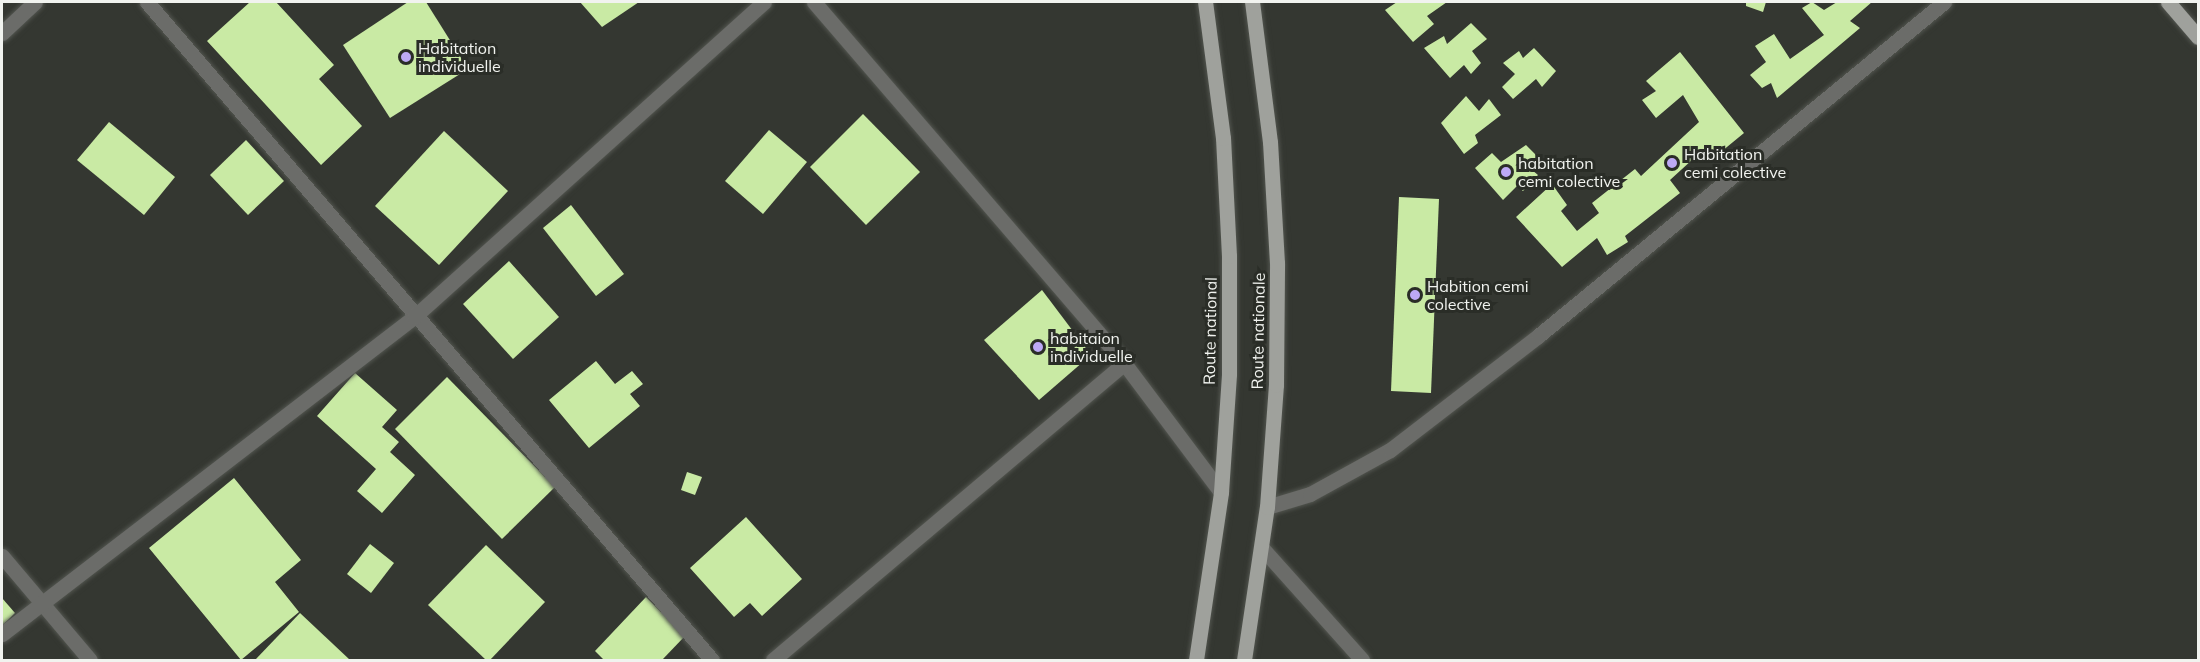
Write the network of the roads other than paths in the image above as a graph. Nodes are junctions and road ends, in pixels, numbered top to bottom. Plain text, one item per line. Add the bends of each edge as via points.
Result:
1 (35, 2) edge
2 (147, 2) edge
3 (764, 2) edge
4 (814, 2) edge
5 (1205, 2) edge
6 (1252, 2) edge
7 (1943, 2) edge
8 (2168, 2) edge
9 (2, 33) edge
10 (2199, 37) edge
11 (414, 317) junction
12 (1124, 363) junction
13 (1221, 492) junction
14 (1267, 507) junction
15 (1262, 548) junction
16 (2, 556) edge
17 (40, 602) junction
18 (2, 634) edge
19 (90, 660) edge
20 (712, 660) edge
21 (773, 660) edge
22 (1196, 660) edge
23 (1244, 660) edge
24 (1362, 660) edge

1 - 9 street
2 - 11 street
3 - 11 street
4 - 12 street
5 - 13 main road, Route national via 1223,138 1229,256 1229,374
6 - 14 main road, Route nationale via 1270,142 1277,263 1276,385
7 - 14 street via 1538,336 1390,450 1310,494
8 - 10 main road
11 - 17 street
11 - 20 street
12 - 13 street
12 - 21 street
13 - 22 main road, Route national
14 - 15 main road, Route nationale
15 - 23 main road, Route nationale
15 - 24 street
16 - 17 street
17 - 18 street
17 - 19 street

